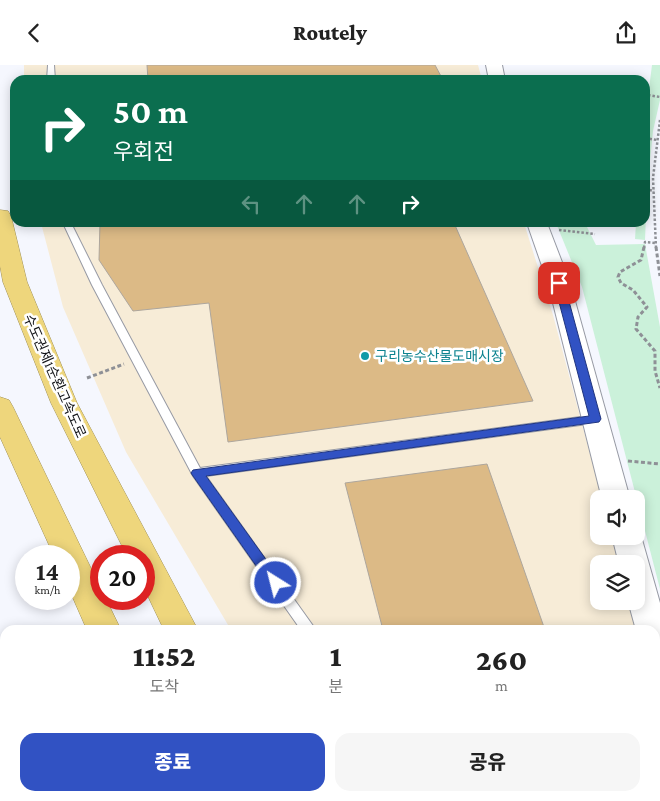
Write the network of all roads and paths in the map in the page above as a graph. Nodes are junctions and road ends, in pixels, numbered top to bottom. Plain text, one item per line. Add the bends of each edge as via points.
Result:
1 (660, 120) edge
2 (650, 139) edge
3 (657, 140) junction
4 (650, 190) edge
5 (654, 191) junction
6 (0, 216) edge
7 (69, 227) edge
8 (545, 227) edge
9 (552, 227) edge
10 (595, 233) dead end
11 (656, 243) junction
12 (660, 276) edge
13 (138, 359) junction
14 (88, 378) dead end
15 (660, 388) edge
16 (0, 407) edge
17 (595, 419) junction
18 (605, 459) junction
19 (660, 464) edge
20 (197, 473) junction
21 (614, 490) edge
22 (138, 545) edge
23 (155, 578) edge
24 (645, 605) edge
25 (102, 625) edge
26 (179, 625) edge
27 (305, 625) edge
28 (651, 625) edge

1 - 3 path
2 - 3 path
3 - 5 path
4 - 5 path
5 - 11 path
6 - 22 highway, 수도권제1순환고속도로 via 15,282 64,403
7 - 13 lane
8 - 17 street
9 - 10 path
11 - 12 path
11 - 15 path via 645,242 641,260 620,272 618,277 647,307 638,317 636,329 655,351 655,371
13 - 14 path
13 - 20 lane
16 - 25 highway
17 - 18 street
17 - 20 lane
18 - 19 path
18 - 21 street
20 - 27 lane
23 - 26 highway, 수도권제1순환고속도로
24 - 28 street

